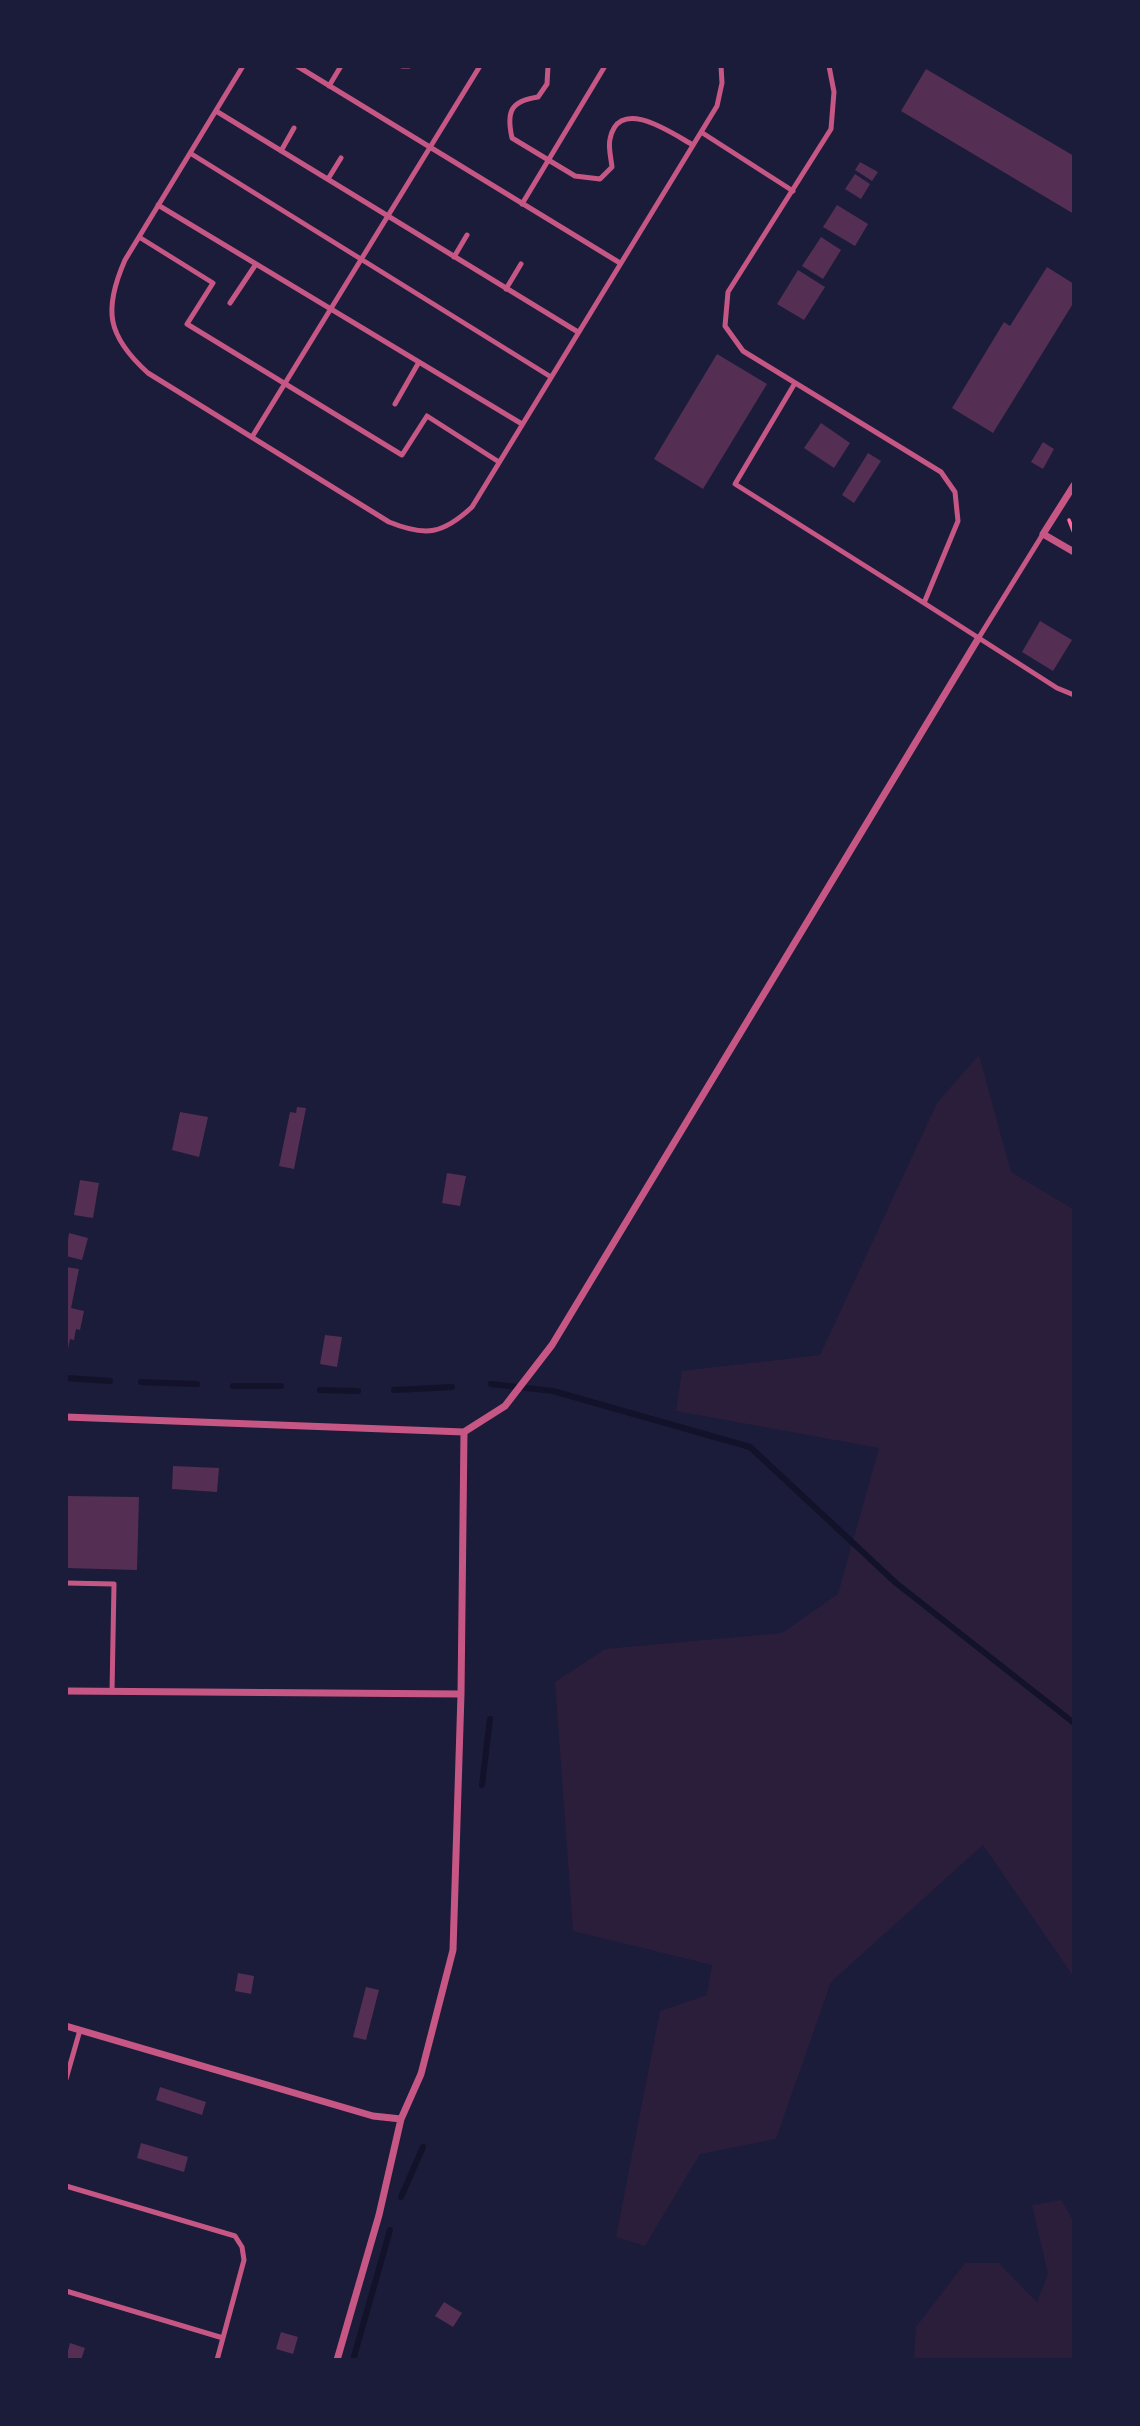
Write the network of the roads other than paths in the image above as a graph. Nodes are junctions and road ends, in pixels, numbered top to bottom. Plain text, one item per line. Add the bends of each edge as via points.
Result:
1 (243, 66) edge
2 (297, 66) edge
3 (341, 66) edge
4 (402, 66) edge
5 (409, 66) edge
6 (480, 66) edge
7 (548, 66) edge
8 (604, 66) edge
9 (720, 66) edge
10 (829, 66) edge
11 (329, 86) junction
12 (216, 111) junction
13 (294, 128) dead end
14 (701, 132) junction
15 (693, 145) junction
16 (431, 148) junction
17 (281, 151) junction
18 (190, 153) junction
19 (341, 158) dead end
20 (549, 160) junction
21 (328, 180) junction
22 (793, 191) junction
23 (522, 204) junction
24 (158, 205) junction
25 (388, 217) junction
26 (467, 235) dead end
27 (139, 237) junction
28 (454, 257) junction
29 (362, 260) junction
30 (620, 263) junction
31 (256, 264) junction
32 (521, 264) dead end
33 (506, 289) junction
34 (230, 303) dead end
35 (331, 310) junction
36 (578, 332) junction
37 (418, 362) junction
38 (551, 377) junction
39 (286, 383) junction
40 (796, 383) junction
41 (395, 404) dead end
42 (522, 424) junction
43 (252, 437) junction
44 (499, 462) junction
45 (1073, 485) edge
46 (1044, 534) junction
47 (1073, 552) edge
48 (924, 603) junction
49 (978, 639) junction
50 (1073, 695) edge
51 (66, 1417) edge
52 (464, 1432) junction
53 (66, 1583) edge
54 (66, 1691) edge
55 (112, 1692) junction
56 (461, 1694) junction
57 (66, 2026) edge
58 (80, 2030) junction
59 (66, 2079) edge
60 (401, 2119) junction
61 (66, 2186) edge
62 (66, 2291) edge
63 (223, 2337) junction
64 (217, 2360) edge
65 (337, 2360) edge

1 - 12 lane
2 - 11 lane
3 - 11 lane
4 - 5 lane
6 - 16 lane
7 - 20 lane via 547,84 538,97 522,100 512,110 509,124 512,138
8 - 20 lane
9 - 14 lane via 717,106
10 - 22 lane via 834,92 831,129
11 - 16 lane
12 - 17 lane
12 - 18 lane
13 - 17 lane
14 - 15 lane
14 - 22 lane
15 - 20 lane via 648,120 631,118 619,124 610,138 612,167 600,178 575,176
15 - 30 lane
16 - 23 lane
16 - 25 lane
17 - 21 lane
18 - 24 lane
18 - 29 lane
19 - 21 lane
20 - 23 lane
21 - 25 lane
22 - 40 lane via 727,292 725,326 743,351
23 - 30 lane
24 - 27 lane
24 - 31 lane
25 - 28 lane
25 - 29 lane
26 - 28 lane
27 - 39 lane via 214,283 187,324
27 - 43 lane via 112,288 110,312 125,352 148,373
28 - 33 lane
29 - 35 lane
29 - 38 lane
30 - 36 lane
31 - 34 lane
31 - 35 lane
32 - 33 lane
33 - 36 lane
35 - 37 lane
35 - 39 lane
36 - 38 lane
37 - 41 lane
37 - 42 lane
38 - 42 lane
39 - 43 lane
39 - 44 lane via 402,455 427,416
40 - 48 lane via 941,472 955,492 958,522
40 - 48 lane via 735,484
42 - 44 lane
43 - 44 lane via 410,530 435,531 453,525 472,507
45 - 46 street
46 - 47 street
46 - 49 lane
48 - 49 lane
49 - 50 lane
49 - 52 street via 552,1345 505,1406
51 - 52 street
52 - 56 street
53 - 55 lane via 114,1584
54 - 55 street
55 - 56 street
56 - 60 street via 453,1950 421,2074
57 - 58 street
58 - 59 lane
58 - 60 street via 373,2116
60 - 65 street
61 - 63 lane via 235,2236 244,2260
62 - 63 lane
63 - 64 lane

